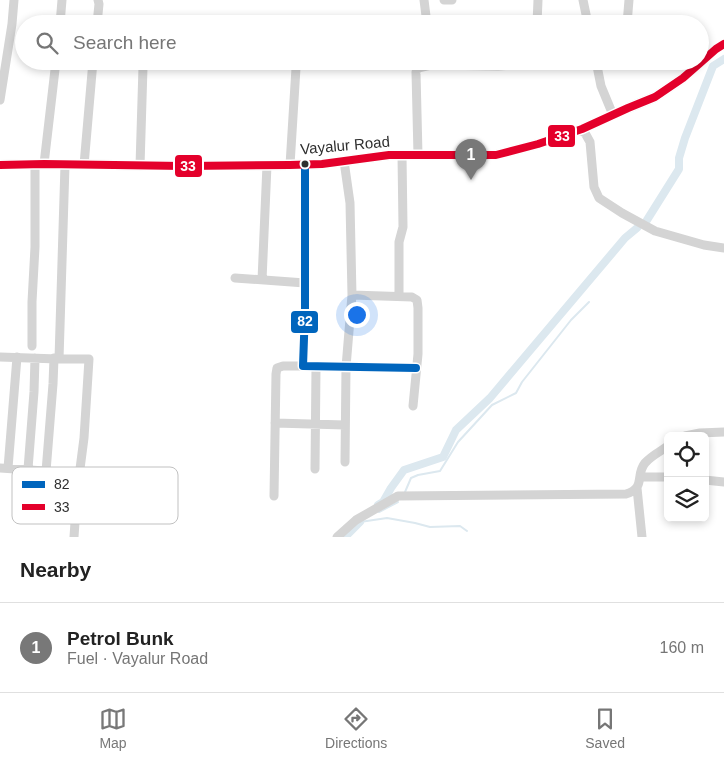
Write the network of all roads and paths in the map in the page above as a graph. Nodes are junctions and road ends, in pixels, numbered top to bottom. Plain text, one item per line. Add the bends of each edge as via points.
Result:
1 (14, 0) edge
2 (62, 0) edge
3 (98, 0) edge
4 (424, 0) edge
5 (444, 0) edge
6 (452, 0) edge
7 (538, 0) edge
8 (583, 0) edge
9 (629, 0) edge
10 (61, 15) edge
11 (97, 15) edge
12 (426, 15) edge
13 (537, 15) edge
14 (586, 15) edge
15 (628, 15) edge
16 (724, 44) edge
17 (709, 55) edge
18 (55, 70) edge
19 (92, 70) edge
20 (143, 70) edge
21 (296, 70) edge
22 (417, 70) edge
23 (598, 70) edge
24 (692, 70) edge
25 (0, 100) edge
26 (612, 115) junction
27 (579, 130) junction
28 (402, 155) junction
29 (418, 155) junction
30 (344, 161) junction
31 (40, 164) junction
32 (84, 164) junction
33 (290, 164) junction
34 (306, 164) junction
35 (0, 165) edge
36 (65, 165) junction
37 (267, 165) junction
38 (140, 166) junction
39 (724, 248) edge
40 (235, 278) dead end
41 (262, 280) junction
42 (305, 283) junction
43 (352, 295) junction
44 (399, 296) junction
45 (32, 346) dead end
46 (0, 356) edge
47 (17, 357) junction
48 (35, 358) junction
49 (56, 358) junction
50 (303, 366) junction
51 (316, 367) junction
52 (346, 367) junction
53 (416, 368) junction
54 (413, 406) dead end
55 (275, 423) junction
56 (316, 424) junction
57 (346, 425) junction
58 (709, 432) edge
59 (724, 432) edge
60 (664, 449) edge
61 (345, 462) dead end
62 (28, 467) edge
63 (46, 467) edge
64 (80, 467) edge
65 (4, 468) edge
66 (315, 468) dead end
67 (640, 477) junction
68 (664, 477) edge
69 (709, 480) edge
70 (724, 482) edge
71 (638, 488) junction
72 (274, 496) dead end
73 (75, 524) edge
74 (74, 537) edge
75 (337, 537) edge
76 (642, 537) edge

1 - 25 street
2 - 10 street
3 - 11 street
4 - 12 street
5 - 6 street
7 - 13 street
8 - 14 street
9 - 15 street
16 - 17 main road, Vayalur Road
18 - 31 street
19 - 32 street
20 - 38 street
21 - 33 street
22 - 29 street
23 - 26 street
24 - 26 main road, Vayalur Road via 655,98
26 - 27 main road, Vayalur Road
27 - 29 main road, Vayalur Road via 496,155
27 - 39 street via 590,142 594,187 599,198 655,232
28 - 29 main road, Vayalur Road
28 - 30 main road, Vayalur Road
28 - 44 street via 403,227 399,242
30 - 34 main road, Vayalur Road
30 - 43 street via 350,203
31 - 35 main road, Vayalur Road
31 - 36 main road, Vayalur Road
31 - 45 street
32 - 36 main road, Vayalur Road
32 - 38 main road, Vayalur Road
33 - 34 main road, Vayalur Road
33 - 37 main road, Vayalur Road
34 - 42 street
36 - 49 street
37 - 38 main road, Vayalur Road
37 - 41 street
40 - 41 street
41 - 42 street
42 - 50 street
43 - 44 street
43 - 52 street
44 - 53 street via 417,300
46 - 47 street
47 - 48 street
47 - 65 street
48 - 49 street
48 - 62 street
49 - 63 street
49 - 64 street via 89,359
50 - 51 street
50 - 55 street via 277,368
51 - 52 street
51 - 56 street
52 - 53 street
52 - 57 street
53 - 54 street
55 - 56 street
55 - 72 street
56 - 57 street
56 - 66 street
57 - 61 street
58 - 59 street
60 - 67 street via 646,463
67 - 68 street
67 - 71 street
69 - 70 street
71 - 75 street via 626,494 398,496 356,520
71 - 76 street
73 - 74 street

